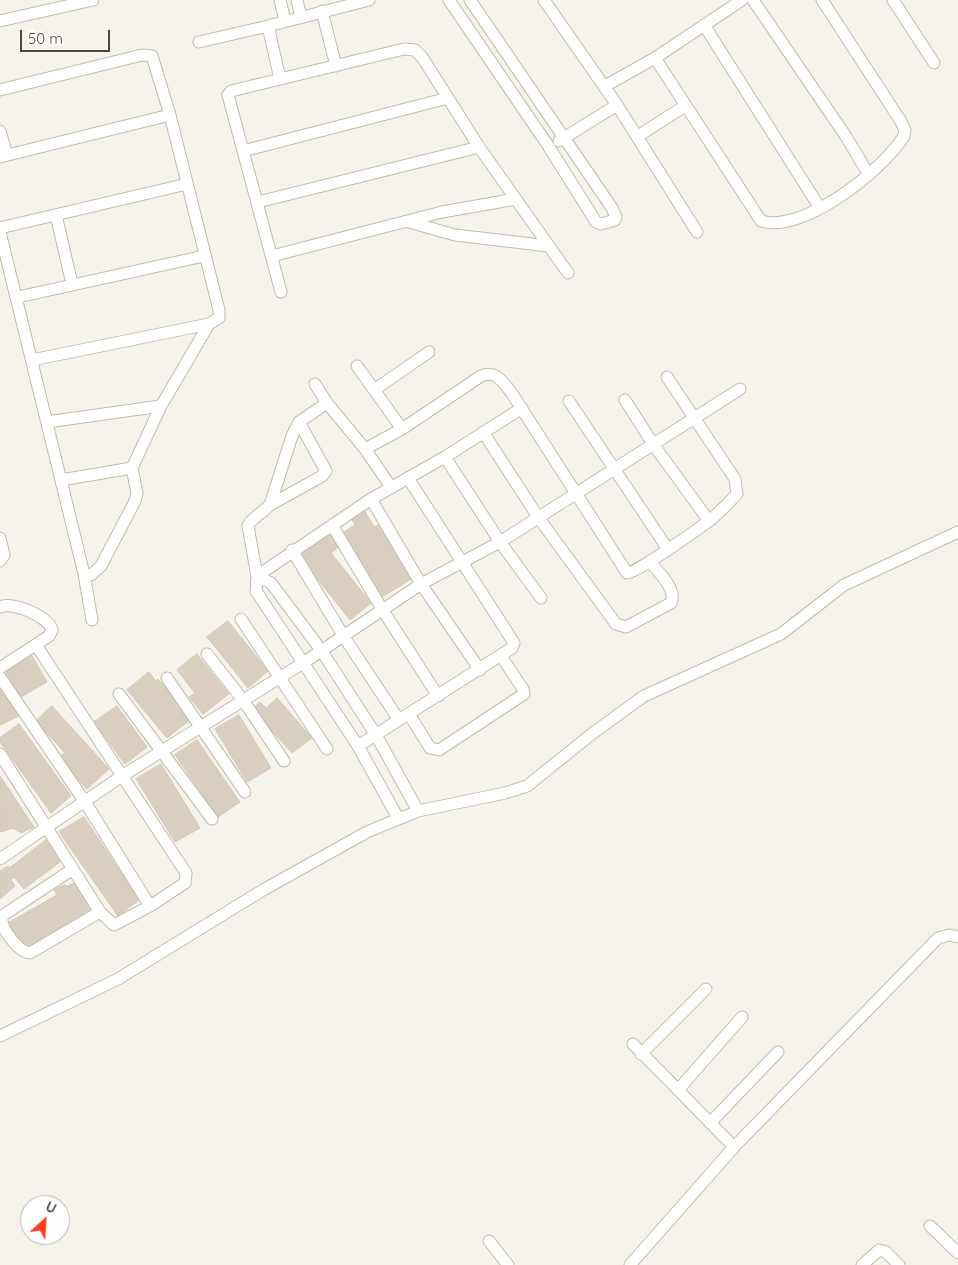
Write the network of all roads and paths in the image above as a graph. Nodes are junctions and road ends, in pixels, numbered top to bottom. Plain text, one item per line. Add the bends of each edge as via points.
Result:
1 (92, 0) edge
2 (280, 0) edge
3 (297, 0) edge
4 (369, 0) edge
5 (449, 0) edge
6 (470, 0) edge
7 (544, 0) edge
8 (742, 0) edge
9 (753, 0) edge
10 (822, 0) edge
11 (893, 0) edge
12 (322, 11) junction
13 (301, 17) junction
14 (0, 21) edge
15 (285, 22) junction
16 (704, 25) junction
17 (268, 26) junction
18 (199, 42) dead end
19 (655, 58) junction
20 (934, 63) dead end
21 (336, 66) junction
22 (280, 79) junction
23 (605, 86) junction
24 (0, 90) edge
25 (448, 98) junction
26 (617, 105) junction
27 (685, 106) junction
28 (170, 115) junction
29 (0, 131) edge
30 (638, 136) junction
31 (564, 138) junction
32 (478, 147) junction
33 (549, 147) junction
34 (243, 151) junction
35 (3, 156) edge
36 (869, 175) junction
37 (186, 184) junction
38 (516, 199) junction
39 (258, 202) junction
40 (820, 208) junction
41 (56, 215) junction
42 (409, 222) junction
43 (0, 230) edge
44 (697, 232) dead end
45 (549, 246) junction
46 (2, 249) edge
47 (204, 256) junction
48 (272, 256) junction
49 (4, 266) edge
50 (568, 273) dead end
51 (72, 284) junction
52 (282, 292) dead end
53 (18, 297) junction
54 (209, 324) junction
55 (429, 352) dead end
56 (32, 360) junction
57 (357, 366) dead end
58 (668, 377) dead end
59 (315, 384) dead end
60 (740, 389) dead end
61 (374, 390) junction
62 (625, 400) dead end
63 (569, 401) dead end
64 (327, 404) junction
65 (161, 406) junction
66 (522, 408) junction
67 (694, 418) junction
68 (47, 422) junction
69 (299, 422) junction
70 (402, 428) junction
71 (483, 432) junction
72 (653, 444) junction
73 (365, 449) junction
74 (445, 457) junction
75 (132, 468) junction
76 (613, 468) junction
77 (408, 478) junction
78 (61, 480) junction
79 (391, 488) junction
80 (577, 492) junction
81 (371, 499) junction
82 (270, 505) junction
83 (538, 518) junction
84 (709, 521) junction
85 (332, 525) junction
86 (958, 532) edge
87 (0, 538) edge
88 (500, 542) junction
89 (668, 548) junction
90 (292, 550) junction
91 (0, 561) edge
92 (462, 561) junction
93 (651, 563) junction
94 (84, 574) junction
95 (257, 576) junction
96 (422, 584) junction
97 (541, 598) dead end
98 (0, 606) edge
99 (382, 609) junction
100 (240, 619) dead end
101 (92, 620) dead end
102 (344, 637) junction
103 (36, 645) junction
104 (321, 650) junction
105 (207, 654) dead end
106 (501, 656) junction
107 (303, 663) junction
108 (0, 668) edge
109 (480, 670) junction
110 (0, 677) edge
111 (167, 678) dead end
112 (280, 678) junction
113 (119, 694) dead end
114 (438, 696) junction
115 (243, 700) junction
116 (404, 717) junction
117 (201, 726) junction
118 (376, 734) junction
119 (358, 746) junction
120 (327, 749) dead end
121 (162, 750) junction
122 (0, 754) edge
123 (284, 761) dead end
124 (122, 776) junction
125 (245, 792) dead end
126 (85, 802) junction
127 (418, 811) junction
128 (398, 818) junction
129 (212, 819) dead end
130 (48, 827) junction
131 (0, 859) edge
132 (73, 870) junction
133 (150, 906) junction
134 (100, 912) junction
135 (958, 937) edge
136 (706, 989) dead end
137 (742, 1018) dead end
138 (0, 1036) edge
139 (633, 1044) dead end
140 (778, 1052) dead end
141 (641, 1054) junction
142 (678, 1090) junction
143 (710, 1123) junction
144 (734, 1147) junction
145 (930, 1226) dead end
146 (489, 1241) dead end
147 (958, 1253) edge
148 (508, 1265) edge
149 (630, 1265) edge
150 (862, 1265) edge
151 (899, 1265) edge

1 - 14 street
2 - 15 street
3 - 13 street
4 - 12 street
5 - 33 street
6 - 31 street
7 - 23 street
8 - 16 street
9 - 36 street
10 - 36 street via 905,130 900,142
11 - 20 street
12 - 13 street
12 - 21 street
13 - 15 street
15 - 17 street
16 - 19 street
16 - 40 street
17 - 18 street
17 - 22 street
19 - 23 street
19 - 27 street
21 - 22 street
21 - 25 street via 404,49 415,50
22 - 34 street via 231,91 228,95
23 - 26 street
24 - 28 street via 146,54 154,60
25 - 32 street
25 - 34 street
26 - 30 street
26 - 31 street
27 - 30 street
27 - 40 street via 761,221 789,222
28 - 35 street
28 - 37 street
29 - 35 street
30 - 44 street
31 - 33 street
31 - 33 street via 612,208 615,220 598,224
32 - 38 street
32 - 39 street
34 - 39 street
36 - 40 street
37 - 41 street
37 - 47 street
38 - 42 street via 442,212
38 - 45 street
39 - 48 street
41 - 43 street
41 - 51 street
42 - 45 street via 455,235
42 - 48 street
43 - 46 street
45 - 50 street
46 - 49 street
47 - 51 street
47 - 54 street via 219,310 219,318
48 - 52 street
49 - 53 street
51 - 53 street
53 - 56 street
54 - 56 street
54 - 65 street
55 - 61 street
56 - 68 street
57 - 61 street
58 - 67 street
59 - 64 street
60 - 67 street
61 - 70 street
62 - 72 street
63 - 76 street
64 - 69 street
64 - 73 street
65 - 68 street
65 - 75 street
66 - 70 street via 497,375 488,373
66 - 71 street
66 - 80 street
67 - 72 street
67 - 84 street via 738,488 737,494
68 - 78 street
69 - 82 street
69 - 82 street via 326,471
70 - 73 street
71 - 74 street
71 - 83 street
72 - 76 street
72 - 84 street
73 - 79 street
74 - 77 street
74 - 88 street
75 - 78 street
75 - 94 street via 137,493 135,501 102,566 91,575
76 - 80 street
76 - 89 street
77 - 79 street
77 - 92 street
78 - 94 street
79 - 81 street
80 - 83 street
80 - 93 street via 627,573 632,574
81 - 85 street
81 - 96 street
82 - 95 street via 248,526
83 - 88 street
83 - 93 street via 616,624 622,627 671,603 671,589
84 - 89 street
85 - 90 street
85 - 99 street
86 - 127 street via 844,585 781,634 644,696 527,786
87 - 91 street via 4,555
88 - 92 street
88 - 97 street
89 - 93 street
90 - 95 street
90 - 102 street
92 - 96 street
92 - 106 street via 513,639 512,648
94 - 101 street
95 - 104 street via 272,582
95 - 107 street via 256,591
96 - 99 street
96 - 109 street
98 - 103 street via 15,604 49,623 51,633
99 - 102 street
99 - 114 street
100 - 112 street
102 - 104 street
102 - 116 street
103 - 108 street
103 - 124 street
104 - 107 street
104 - 118 street
105 - 115 street
106 - 109 street
106 - 116 street via 524,689 524,694 439,750 430,748
107 - 112 street
107 - 119 street
109 - 114 street
110 - 126 street
111 - 117 street
112 - 115 street
112 - 120 street
113 - 121 street
114 - 116 street
115 - 117 street
115 - 123 street
116 - 118 street
117 - 121 street
117 - 125 street
118 - 119 street
118 - 127 street
119 - 128 street
121 - 124 street
121 - 129 street
122 - 130 street
124 - 126 street
124 - 133 street via 186,873 185,883
126 - 130 street
126 - 133 street
127 - 128 street
128 - 138 street via 355,837 118,979
130 - 131 street
130 - 132 street
132 - 134 street
132 - 134 street via 2,916 3,925 18,947 24,953 30,953
133 - 134 street via 114,925
135 - 144 street via 938,938
136 - 141 street
137 - 142 street
139 - 141 street
140 - 143 street
141 - 142 street
142 - 143 street
143 - 144 street
144 - 149 street
145 - 147 street
146 - 148 street
150 - 151 street via 879,1250 886,1252

